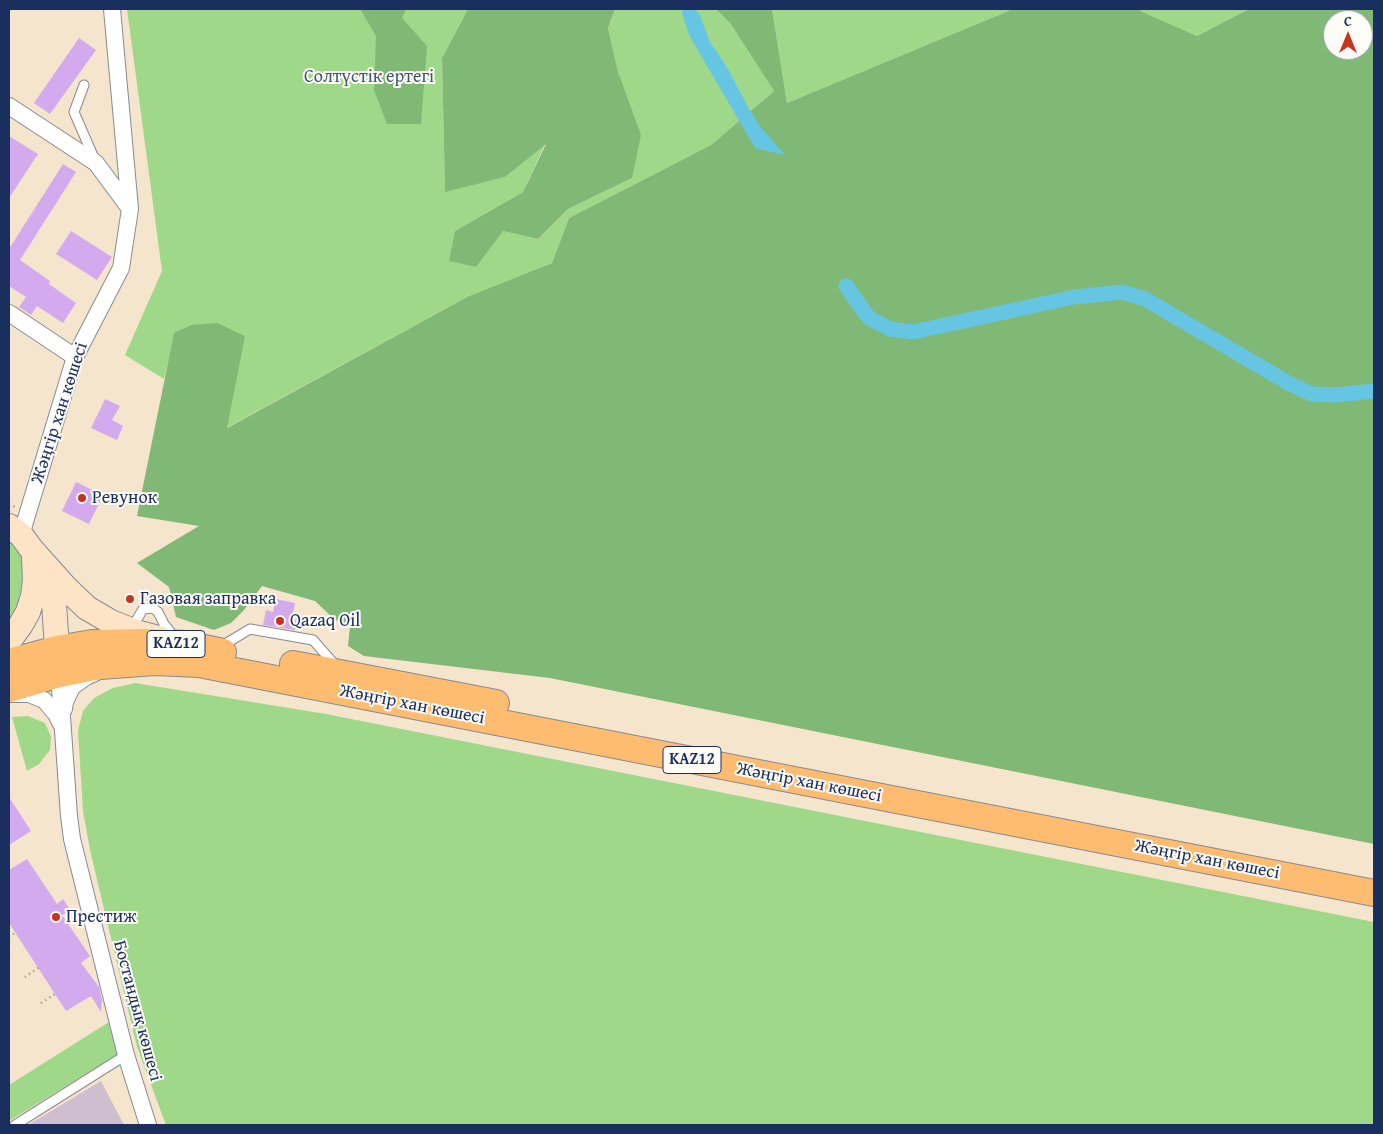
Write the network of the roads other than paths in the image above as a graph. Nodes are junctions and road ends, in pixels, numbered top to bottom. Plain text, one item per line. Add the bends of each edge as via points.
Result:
1 (112, 9) edge
2 (84, 85) dead end
3 (9, 106) edge
4 (96, 163) junction
5 (130, 209) junction
6 (9, 313) edge
7 (75, 357) junction
8 (21, 537) edge
9 (9, 640) edge
10 (186, 644) junction
11 (57, 648) junction
12 (9, 662) edge
13 (120, 664) junction
14 (59, 674) junction
15 (9, 689) edge
16 (9, 694) edge
17 (62, 728) junction
18 (1374, 877) edge
19 (1374, 893) edge
20 (126, 1055) junction
21 (15, 1125) edge
22 (148, 1125) edge

1 - 5 street, Жәңгір хан көшесі
2 - 4 lane via 74,112
3 - 4 street
4 - 5 street
5 - 7 street, Жәңгір хан көшесі via 121,268
6 - 7 street
7 - 8 street, Жәңгір хан көшесі
8 - 9 main road via 35,580 28,612
8 - 10 main road via 87,608 136,632
8 - 11 main road via 50,587
10 - 11 main road, Жәңгір хан көшесі / KAZ12 via 92,643
10 - 18 main road, Жәңгір хан көшесі / KAZ12 via 342,672
11 - 12 main road, Жәңгір хан көшесі / KAZ12
11 - 14 main road
13 - 14 main road, Жәңгір хан көшесі / KAZ12
13 - 17 street via 86,677 72,687 65,702
13 - 19 main road, Жәңгір хан көшесі / KAZ12 via 199,664
14 - 15 main road, Жәңгір хан көшесі / KAZ12
14 - 17 street
16 - 17 street via 29,694 44,700 56,714
17 - 20 street, Бостандық көшесі via 72,839
20 - 21 lane
20 - 22 street, Бостандық көшесі

